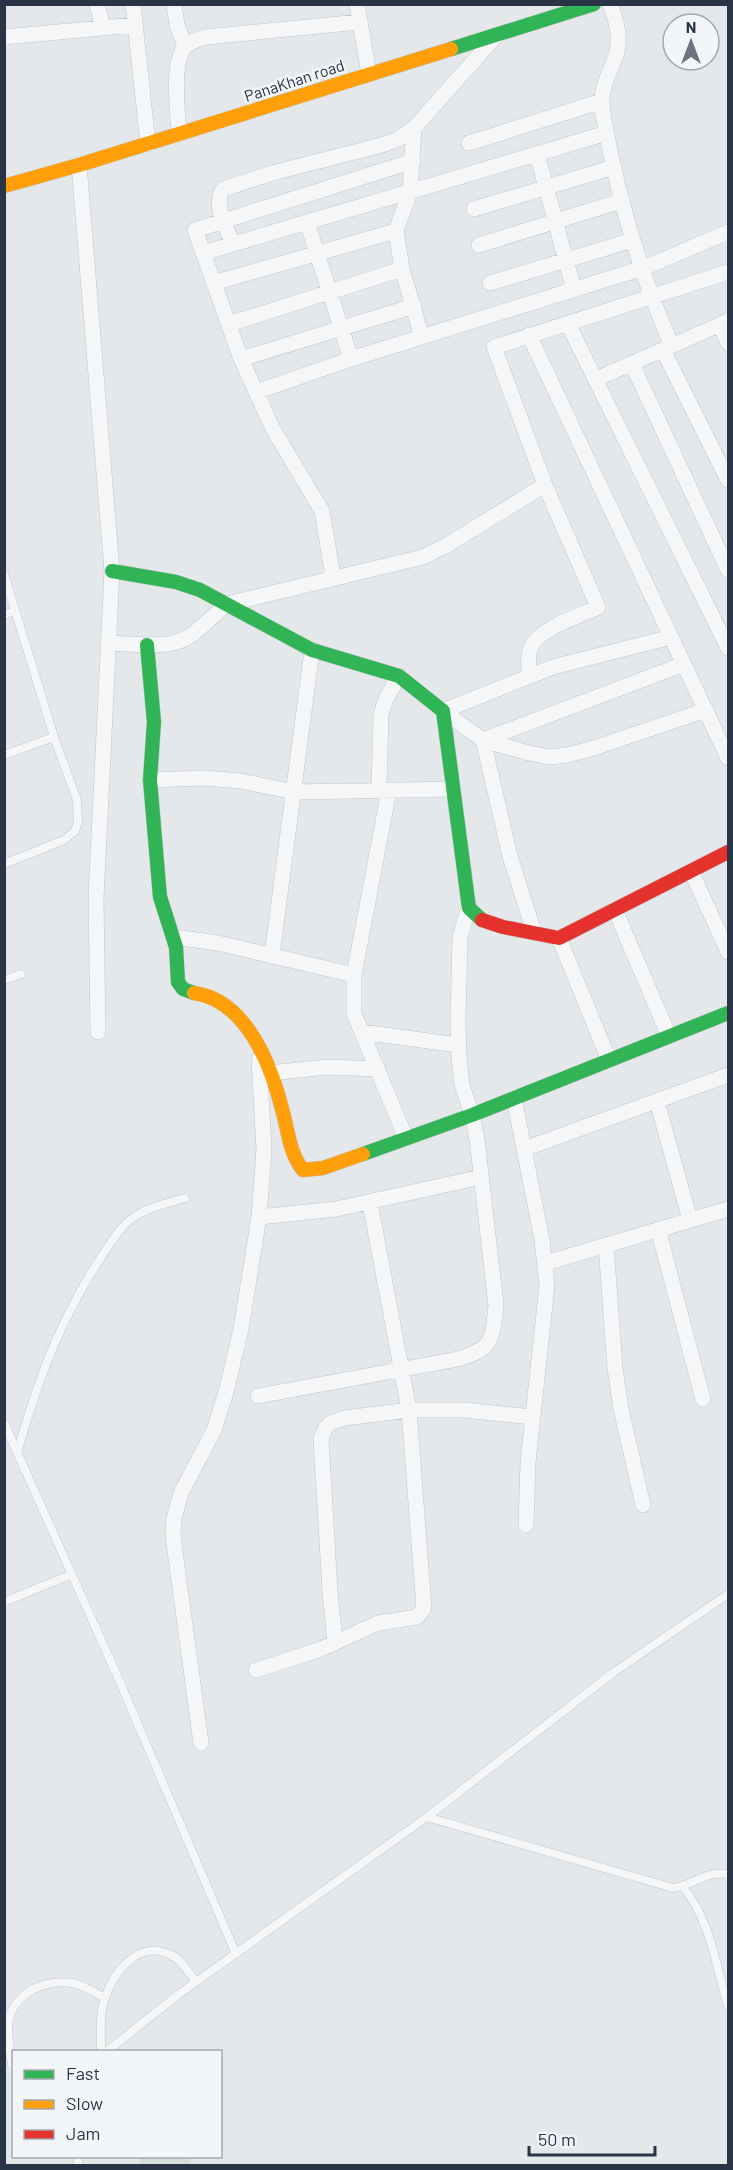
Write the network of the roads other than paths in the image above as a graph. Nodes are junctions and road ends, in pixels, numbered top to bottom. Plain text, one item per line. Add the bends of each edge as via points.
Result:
1 (97, 4) edge
2 (133, 4) edge
3 (174, 4) edge
4 (357, 4) edge
5 (594, 4) edge
6 (610, 4) edge
7 (360, 22) junction
8 (135, 25) junction
9 (103, 28) junction
10 (499, 32) junction
11 (4, 37) edge
12 (185, 47) junction
13 (369, 74) junction
14 (602, 101) junction
15 (414, 128) junction
16 (607, 133) junction
17 (179, 134) junction
18 (469, 143) dead end
19 (148, 144) junction
20 (537, 154) junction
21 (413, 161) junction
22 (79, 165) junction
23 (614, 167) junction
24 (4, 186) edge
25 (546, 187) junction
26 (410, 192) junction
27 (621, 201) junction
28 (474, 210) dead end
29 (224, 220) junction
30 (307, 222) junction
31 (556, 222) junction
32 (396, 231) junction
33 (728, 234) edge
34 (633, 240) junction
35 (233, 244) junction
36 (479, 245) dead end
37 (203, 253) junction
38 (318, 254) junction
39 (566, 261) junction
40 (642, 268) junction
41 (402, 269) junction
42 (729, 272) edge
43 (213, 283) junction
44 (490, 283) dead end
45 (574, 290) junction
46 (329, 291) junction
47 (651, 298) junction
48 (414, 306) junction
49 (724, 323) edge
50 (229, 324) junction
51 (568, 324) junction
52 (341, 328) junction
53 (529, 335) junction
54 (422, 337) junction
55 (729, 343) edge
56 (668, 348) junction
57 (241, 358) junction
58 (351, 359) junction
59 (632, 364) junction
60 (596, 379) junction
61 (256, 392) junction
62 (729, 480) edge
63 (545, 485) junction
64 (729, 570) edge
65 (112, 571) junction
66 (4, 574) edge
67 (333, 577) junction
68 (228, 604) junction
69 (15, 611) junction
70 (4, 615) edge
71 (722, 619) edge
72 (671, 637) junction
73 (108, 643) junction
74 (147, 645) junction
75 (729, 648) edge
76 (312, 650) junction
77 (684, 664) junction
78 (529, 675) junction
79 (399, 676) junction
80 (706, 710) junction
81 (443, 711) junction
82 (54, 737) junction
83 (483, 740) junction
84 (4, 755) edge
85 (729, 758) edge
86 (150, 780) junction
87 (384, 789) junction
88 (453, 789) junction
89 (294, 792) junction
90 (729, 852) edge
91 (4, 864) edge
92 (691, 871) junction
93 (469, 908) junction
94 (615, 910) junction
95 (534, 933) junction
96 (174, 937) junction
97 (559, 938) junction
98 (729, 952) edge
99 (272, 955) junction
100 (21, 974) dead end
101 (354, 975) junction
102 (4, 980) edge
103 (729, 1013) edge
104 (98, 1032) dead end
105 (362, 1032) junction
106 (669, 1036) junction
107 (458, 1045) junction
108 (259, 1048) junction
109 (609, 1060) junction
110 (378, 1069) junction
111 (270, 1073) junction
112 (729, 1075) edge
113 (514, 1098) junction
114 (657, 1101) junction
115 (472, 1115) junction
116 (406, 1138) junction
117 (524, 1149) junction
118 (481, 1177) junction
119 (186, 1198) dead end
120 (370, 1203) junction
121 (729, 1209) edge
122 (259, 1216) junction
123 (690, 1220) junction
124 (658, 1229) junction
125 (606, 1245) junction
126 (546, 1263) junction
127 (401, 1371) junction
128 (258, 1396) dead end
129 (703, 1399) dead end
130 (409, 1410) junction
131 (532, 1417) junction
132 (4, 1423) edge
133 (17, 1453) junction
134 (643, 1505) dead end
135 (526, 1525) dead end
136 (72, 1574) junction
137 (729, 1594) edge
138 (4, 1602) edge
139 (335, 1643) junction
140 (256, 1670) dead end
141 (201, 1743) dead end
142 (427, 1817) junction
143 (729, 1874) edge
144 (683, 1887) junction
145 (236, 1954) junction
146 (196, 1983) junction
147 (105, 1998) junction
148 (729, 2006) edge
149 (101, 2050) edge
150 (109, 2050) edge
151 (10, 2064) edge

1 - 9 street
2 - 8 street
3 - 12 street
4 - 7 street
5 - 10 street, PanaKhan road
6 - 14 street via 619,40
7 - 12 street via 206,37
7 - 13 street
8 - 9 street
8 - 19 street
9 - 11 street
10 - 13 street, PanaKhan road
10 - 15 street
12 - 17 street via 179,58 177,84
13 - 17 street, PanaKhan road
14 - 16 street
14 - 18 street
15 - 21 street
15 - 29 street via 382,146 223,189 219,206
16 - 20 street
16 - 23 street
17 - 19 street, PanaKhan road
19 - 22 street, PanaKhan road
20 - 25 street
20 - 26 street
21 - 26 street
21 - 29 street
22 - 24 street, PanaKhan road
22 - 65 street
23 - 25 street
23 - 27 street
25 - 28 street
25 - 31 street
26 - 30 street
26 - 32 street
27 - 31 street
27 - 34 street
29 - 35 street
29 - 37 street via 195,230
30 - 35 street
30 - 38 street
31 - 36 street
31 - 39 street
32 - 38 street
32 - 41 street
33 - 40 street
34 - 39 street
34 - 40 street
35 - 37 street
37 - 43 street
38 - 43 street
38 - 46 street
39 - 44 street
39 - 45 street
40 - 45 street
40 - 47 street
41 - 46 street
41 - 48 street
42 - 47 street
43 - 50 street
45 - 54 street
46 - 50 street
46 - 52 street
47 - 51 street
47 - 56 street
48 - 52 street
48 - 54 street
49 - 55 street
49 - 56 street
50 - 57 street
51 - 53 street
51 - 60 street
52 - 57 street
52 - 58 street
53 - 63 street via 494,347
53 - 72 street
54 - 58 street
56 - 59 street
56 - 62 street
57 - 61 street
58 - 61 street
59 - 60 street
59 - 64 street
60 - 71 street
61 - 67 street via 273,429 322,511
63 - 67 street via 423,557
63 - 78 street via 598,608 536,639 530,649
65 - 68 street via 176,582
65 - 73 street
66 - 69 lane
67 - 68 street
68 - 74 street via 192,635 169,644
68 - 76 street
69 - 70 lane
69 - 82 lane
71 - 75 street
72 - 77 street
72 - 78 street
73 - 74 street
73 - 104 street via 96,898
74 - 86 street via 154,722
76 - 79 street
76 - 89 street
77 - 80 street
77 - 83 street
78 - 81 street
79 - 81 street
79 - 87 street via 381,714
80 - 83 street via 567,755 550,757
80 - 85 street
81 - 83 street
81 - 88 street
82 - 84 lane
82 - 91 lane via 77,800 75,831 64,840
83 - 95 street via 510,856
86 - 89 street via 205,778
86 - 96 street via 160,897
87 - 88 street
87 - 89 street
87 - 101 street
88 - 93 street
89 - 99 street
90 - 92 street
92 - 94 street
92 - 98 street
93 - 95 street via 482,920
93 - 107 street via 460,937
94 - 97 street
94 - 106 street
95 - 97 street
96 - 99 street
96 - 108 street via 178,982 182,988 211,996 227,1006
97 - 109 street
99 - 101 street
100 - 102 lane
101 - 105 street via 354,1014
103 - 106 street
105 - 107 street
105 - 110 street
106 - 109 street
107 - 115 street via 462,1085
108 - 111 street
108 - 122 street via 264,1149
109 - 113 street
110 - 111 street via 328,1067
110 - 116 street
111 - 116 street via 298,1165 303,1170 323,1168
112 - 114 street
113 - 115 street
113 - 117 street
114 - 117 street
114 - 123 street
115 - 116 street
115 - 118 street
117 - 126 street
118 - 120 street
118 - 127 street via 496,1305 489,1343 478,1352
119 - 133 lane via 133,1217 82,1287 41,1375
120 - 122 street
120 - 127 street
121 - 123 street
122 - 141 street via 241,1329 226,1392 214,1430 181,1493 174,1518 173,1535
123 - 124 street
124 - 125 street
124 - 129 street
125 - 126 street
125 - 134 street via 615,1368
126 - 131 street
127 - 128 street
127 - 130 street
130 - 131 street via 464,1410
130 - 139 street via 424,1608 417,1617 378,1623
130 - 139 street via 330,1423 321,1439
131 - 135 street
132 - 133 lane
133 - 136 lane
136 - 138 lane
136 - 145 lane
137 - 142 lane via 614,1672
139 - 140 street
142 - 144 lane via 673,1888
142 - 145 lane
143 - 144 lane via 713,1873
144 - 148 lane via 704,1922
145 - 146 lane
146 - 147 lane via 172,1955 144,1951 127,1962
146 - 150 lane
147 - 149 lane
147 - 151 lane via 72,1983 49,1983 29,1991 16,2004 9,2020

